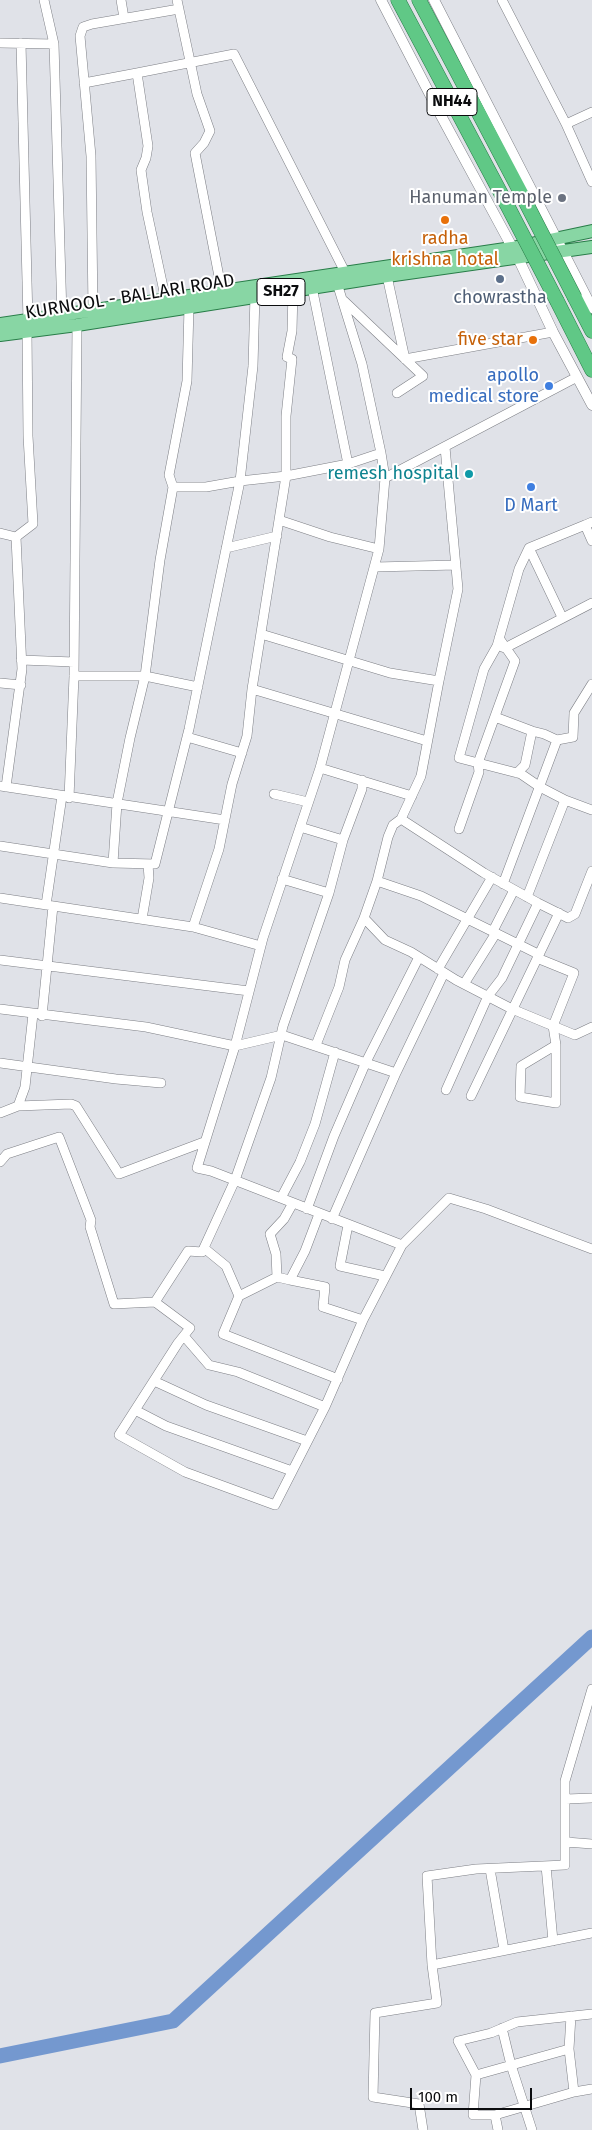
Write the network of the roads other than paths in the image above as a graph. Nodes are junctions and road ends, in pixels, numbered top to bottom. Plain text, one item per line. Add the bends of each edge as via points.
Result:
1 (44, 0) edge
2 (121, 0) edge
3 (381, 0) edge
4 (398, 0) edge
5 (419, 0) edge
6 (434, 0) edge
7 (502, 0) edge
8 (178, 4) edge
9 (124, 18) junction
10 (0, 43) edge
11 (21, 43) junction
12 (54, 44) junction
13 (191, 61) junction
14 (137, 72) junction
15 (84, 83) junction
16 (592, 112) edge
17 (566, 124) junction
18 (592, 182) edge
19 (592, 231) edge
20 (556, 238) junction
21 (592, 247) edge
22 (563, 251) junction
23 (515, 253) junction
24 (387, 276) junction
25 (341, 278) junction
26 (312, 287) junction
27 (293, 290) junction
28 (222, 292) junction
29 (255, 296) junction
30 (343, 299) junction
31 (166, 301) junction
32 (189, 307) junction
33 (592, 308) edge
34 (93, 311) junction
35 (62, 316) junction
36 (0, 324) edge
37 (77, 325) junction
38 (27, 326) junction
39 (553, 332) junction
40 (592, 332) edge
41 (0, 335) edge
42 (405, 359) junction
43 (592, 370) edge
44 (577, 377) junction
45 (397, 393) dead end
46 (592, 405) edge
47 (445, 446) junction
48 (381, 453) junction
49 (348, 464) junction
50 (286, 476) junction
51 (385, 478) junction
52 (240, 481) junction
53 (173, 487) junction
54 (279, 520) junction
55 (588, 524) edge
56 (0, 533) edge
57 (277, 536) junction
58 (16, 537) junction
59 (592, 541) edge
60 (226, 548) junction
61 (529, 548) junction
62 (380, 550) junction
63 (456, 565) junction
64 (375, 567) junction
65 (592, 603) edge
66 (562, 617) junction
67 (261, 634) junction
68 (500, 644) junction
69 (21, 660) junction
70 (74, 662) junction
71 (349, 662) junction
72 (74, 676) junction
73 (145, 676) junction
74 (439, 681) junction
75 (0, 683) edge
76 (592, 684) edge
77 (20, 685) junction
78 (198, 687) junction
79 (252, 689) junction
80 (335, 713) junction
81 (495, 717) junction
82 (532, 731) junction
83 (186, 737) junction
84 (556, 740) junction
85 (427, 741) junction
86 (242, 753) junction
87 (478, 763) junction
88 (320, 768) junction
89 (518, 773) junction
90 (362, 780) junction
91 (3, 787) edge
92 (540, 787) junction
93 (274, 794) dead end
94 (412, 796) junction
95 (65, 797) junction
96 (565, 800) junction
97 (308, 802) junction
98 (117, 804) junction
99 (592, 810) edge
100 (168, 812) junction
101 (402, 819) junction
102 (225, 820) junction
103 (300, 827) junction
104 (458, 829) dead end
105 (343, 840) junction
106 (0, 846) edge
107 (54, 854) junction
108 (113, 863) junction
109 (148, 864) junction
110 (592, 871) edge
111 (492, 877) junction
112 (282, 880) junction
113 (377, 881) junction
114 (503, 884) junction
115 (514, 890) junction
116 (329, 893) junction
117 (527, 897) junction
118 (0, 898) edge
119 (538, 903) junction
120 (50, 906) junction
121 (559, 913) junction
122 (364, 918) junction
123 (142, 919) junction
124 (468, 919) junction
125 (193, 927) junction
126 (495, 932) junction
127 (518, 944) junction
128 (260, 946) junction
129 (419, 956) junction
130 (538, 956) junction
131 (0, 960) edge
132 (47, 967) junction
133 (441, 971) junction
134 (464, 984) junction
135 (249, 991) junction
136 (488, 996) junction
137 (0, 1009) edge
138 (512, 1009) junction
139 (37, 1015) junction
140 (553, 1026) junction
141 (592, 1027) edge
142 (282, 1035) junction
143 (316, 1045) junction
144 (556, 1045) junction
145 (235, 1046) junction
146 (335, 1052) junction
147 (366, 1062) junction
148 (0, 1063) edge
149 (27, 1068) junction
150 (396, 1073) junction
151 (161, 1083) dead end
152 (446, 1090) dead end
153 (471, 1096) dead end
154 (18, 1106) junction
155 (0, 1113) edge
156 (204, 1142) junction
157 (0, 1162) edge
158 (235, 1180) junction
159 (281, 1198) junction
160 (292, 1203) junction
161 (307, 1209) junction
162 (320, 1214) junction
163 (332, 1219) junction
164 (348, 1225) junction
165 (402, 1245) junction
166 (204, 1248) junction
167 (592, 1249) edge
168 (385, 1276) junction
169 (277, 1277) junction
170 (290, 1280) junction
171 (239, 1296) junction
172 (155, 1302) junction
173 (363, 1320) junction
174 (184, 1336) junction
175 (338, 1379) junction
176 (154, 1381) junction
177 (325, 1407) junction
178 (135, 1410) junction
179 (307, 1441) junction
180 (292, 1471) junction
181 (592, 1689) edge
182 (592, 1798) edge
183 (566, 1799) junction
184 (566, 1842) junction
185 (592, 1844) edge
186 (546, 1866) junction
187 (490, 1868) junction
188 (592, 1933) edge
189 (553, 1941) junction
190 (504, 1950) junction
191 (432, 1965) junction
192 (592, 2014) edge
193 (571, 2016) junction
194 (502, 2028) junction
195 (569, 2049) junction
196 (511, 2065) junction
197 (476, 2075) junction
198 (592, 2089) edge
199 (574, 2092) junction
200 (525, 2106) junction
201 (495, 2115) junction
202 (423, 2130) edge
203 (498, 2130) edge
204 (532, 2130) edge

1 - 12 street
2 - 9 street
3 - 23 street
4 - 43 highway, NH44, bridge
5 - 40 highway, NH44, bridge
6 - 20 street
7 - 17 street
8 - 9 street
8 - 13 street
9 - 15 street via 83,27 80,36
10 - 11 street
11 - 12 street
11 - 38 street
12 - 35 street
13 - 14 street
13 - 25 street via 234,54
13 - 28 street via 210,131 195,153
14 - 15 street
14 - 31 street via 148,146 141,170
15 - 34 street via 91,156
16 - 17 street
17 - 18 street
19 - 20 main road, SH27
20 - 22 street
20 - 23 main road, SH27
21 - 22 main road, SH27
22 - 23 main road, KURNOOL - BALLARI ROAD / SH27
22 - 33 street
23 - 24 main road, KURNOOL - BALLARI ROAD / SH27
23 - 25 main road, KURNOOL - BALLARI ROAD / SH27
23 - 39 street
24 - 25 main road, KURNOOL - BALLARI ROAD / SH27
24 - 42 street
25 - 26 main road, KURNOOL - BALLARI ROAD / SH27
25 - 28 main road, KURNOOL - BALLARI ROAD / SH27
25 - 30 street
26 - 27 main road, KURNOOL - BALLARI ROAD / SH27
26 - 49 street
27 - 29 main road, KURNOOL - BALLARI ROAD / SH27
27 - 50 street via 292,331 287,357 292,359 286,416
28 - 31 main road, KURNOOL - BALLARI ROAD / SH27
29 - 32 main road, KURNOOL - BALLARI ROAD / SH27
29 - 52 street via 253,366
30 - 42 street
30 - 48 street via 362,364
31 - 34 main road, KURNOOL - BALLARI ROAD / SH27
32 - 37 main road, KURNOOL - BALLARI ROAD / SH27
32 - 53 street via 187,381 169,476
34 - 35 main road, KURNOOL - BALLARI ROAD / SH27
35 - 38 main road, KURNOOL - BALLARI ROAD / SH27
36 - 38 main road, KURNOOL - BALLARI ROAD / SH27
37 - 38 main road, KURNOOL - BALLARI ROAD / SH27
37 - 70 street
38 - 41 main road, KURNOOL - BALLARI ROAD / SH27
38 - 58 street via 33,524
39 - 42 street
39 - 44 street
42 - 45 street via 423,376
44 - 46 street
44 - 47 street
47 - 51 street
47 - 63 street
48 - 49 street
48 - 51 street
49 - 50 street
50 - 52 street
50 - 54 street
51 - 62 street
52 - 53 street via 206,487
52 - 60 street
53 - 73 street
54 - 57 street
54 - 62 street
55 - 59 street
55 - 61 street
56 - 58 street
57 - 60 street
57 - 67 street
58 - 69 street
60 - 78 street
61 - 66 street
61 - 68 street via 519,569
62 - 64 street
63 - 64 street
63 - 74 street via 458,589
64 - 71 street
65 - 66 street
66 - 68 street
67 - 71 street
67 - 79 street
68 - 81 street via 515,662
68 - 87 street via 484,669 459,758
69 - 70 street
69 - 77 street
70 - 72 street
71 - 74 street
71 - 80 street
72 - 73 street
72 - 95 street
73 - 78 street
73 - 98 street
74 - 85 street
75 - 77 street
76 - 84 street via 574,713 573,738
77 - 91 street
78 - 83 street
79 - 80 street
79 - 86 street
80 - 85 street
80 - 88 street
81 - 82 street
81 - 87 street
82 - 84 street
82 - 89 street via 524,764
83 - 86 street
83 - 100 street
84 - 92 street
85 - 94 street via 421,776
86 - 102 street
87 - 89 street
87 - 104 street via 479,772
88 - 90 street
88 - 97 street
89 - 92 street
90 - 94 street
90 - 105 street via 359,798
91 - 95 street
92 - 96 street
92 - 114 street
93 - 97 street
94 - 101 street
95 - 98 street
95 - 107 street
96 - 99 street
96 - 117 street
97 - 103 street
98 - 100 street
98 - 108 street
100 - 102 street
100 - 109 street via 155,864
101 - 111 street
101 - 113 street via 393,825 388,837
102 - 125 street via 219,849
103 - 105 street
103 - 112 street
105 - 116 street
106 - 107 street
107 - 108 street
107 - 120 street
108 - 109 street
109 - 123 street via 149,878
110 - 121 street via 575,914 568,918
111 - 114 street
111 - 124 street
112 - 116 street
112 - 128 street
113 - 122 street
113 - 124 street via 421,896
114 - 115 street
115 - 117 street
115 - 126 street
116 - 142 street
117 - 119 street
118 - 120 street
119 - 121 street
119 - 127 street
120 - 123 street
120 - 132 street
121 - 130 street
122 - 129 street via 385,940
122 - 143 street
123 - 125 street
124 - 126 street
124 - 133 street
125 - 128 street
126 - 127 street
126 - 134 street
127 - 130 street
127 - 136 street via 502,978
128 - 135 street
129 - 133 street
129 - 147 street
130 - 138 street
130 - 140 street via 574,973
131 - 132 street
132 - 135 street
132 - 139 street
133 - 134 street
133 - 150 street
134 - 136 street
135 - 145 street
136 - 138 street
136 - 152 street
137 - 139 street
138 - 140 street
138 - 153 street
139 - 145 street via 146,1027
139 - 149 street
140 - 141 street via 575,1035
140 - 144 street
142 - 143 street
142 - 145 street
142 - 158 street via 271,1078
143 - 146 street
144 - 144 street via 556,1103 520,1097 521,1066
145 - 156 street
146 - 147 street
146 - 159 street via 315,1124
147 - 150 street
147 - 161 street
148 - 149 street
149 - 151 street
149 - 154 street
150 - 163 street
154 - 155 street
154 - 156 street via 76,1106 119,1174
156 - 158 street via 197,1168
157 - 172 street via 7,1154 59,1136 91,1220 90,1227 114,1304
158 - 159 street
158 - 166 street
159 - 160 street
160 - 161 street
160 - 169 street via 284,1219 270,1234 276,1254
161 - 162 street
162 - 163 street
162 - 170 street
163 - 164 street
164 - 165 street
164 - 168 street via 340,1266
165 - 167 street via 449,1198
165 - 168 street
166 - 171 street via 226,1266
166 - 172 street via 202,1252 188,1251
168 - 173 street
169 - 170 street
169 - 171 street
170 - 173 street via 325,1287 322,1307
171 - 175 street via 223,1334
172 - 174 street via 190,1328
173 - 175 street
174 - 176 street
174 - 177 street via 209,1365 238,1372
175 - 177 street
176 - 178 street
176 - 179 street via 206,1405
177 - 179 street
178 - 180 street via 166,1426
178 - 180 street via 119,1435 185,1472 275,1505
179 - 180 street
181 - 183 street via 565,1781
182 - 183 street
183 - 184 street
184 - 185 street
184 - 186 street via 565,1864
186 - 187 street
186 - 189 street
187 - 190 street
187 - 191 street via 427,1876
188 - 189 street
189 - 190 street
190 - 191 street
191 - 202 street via 437,2003 375,2013 373,2098 419,2104
192 - 193 street
193 - 194 street via 517,2022
193 - 195 street
194 - 196 street
194 - 197 street via 458,2041
195 - 196 street
195 - 199 street
196 - 197 street
196 - 200 street
197 - 201 street via 473,2115
198 - 199 street
199 - 200 street
200 - 201 street
200 - 204 street
201 - 203 street

